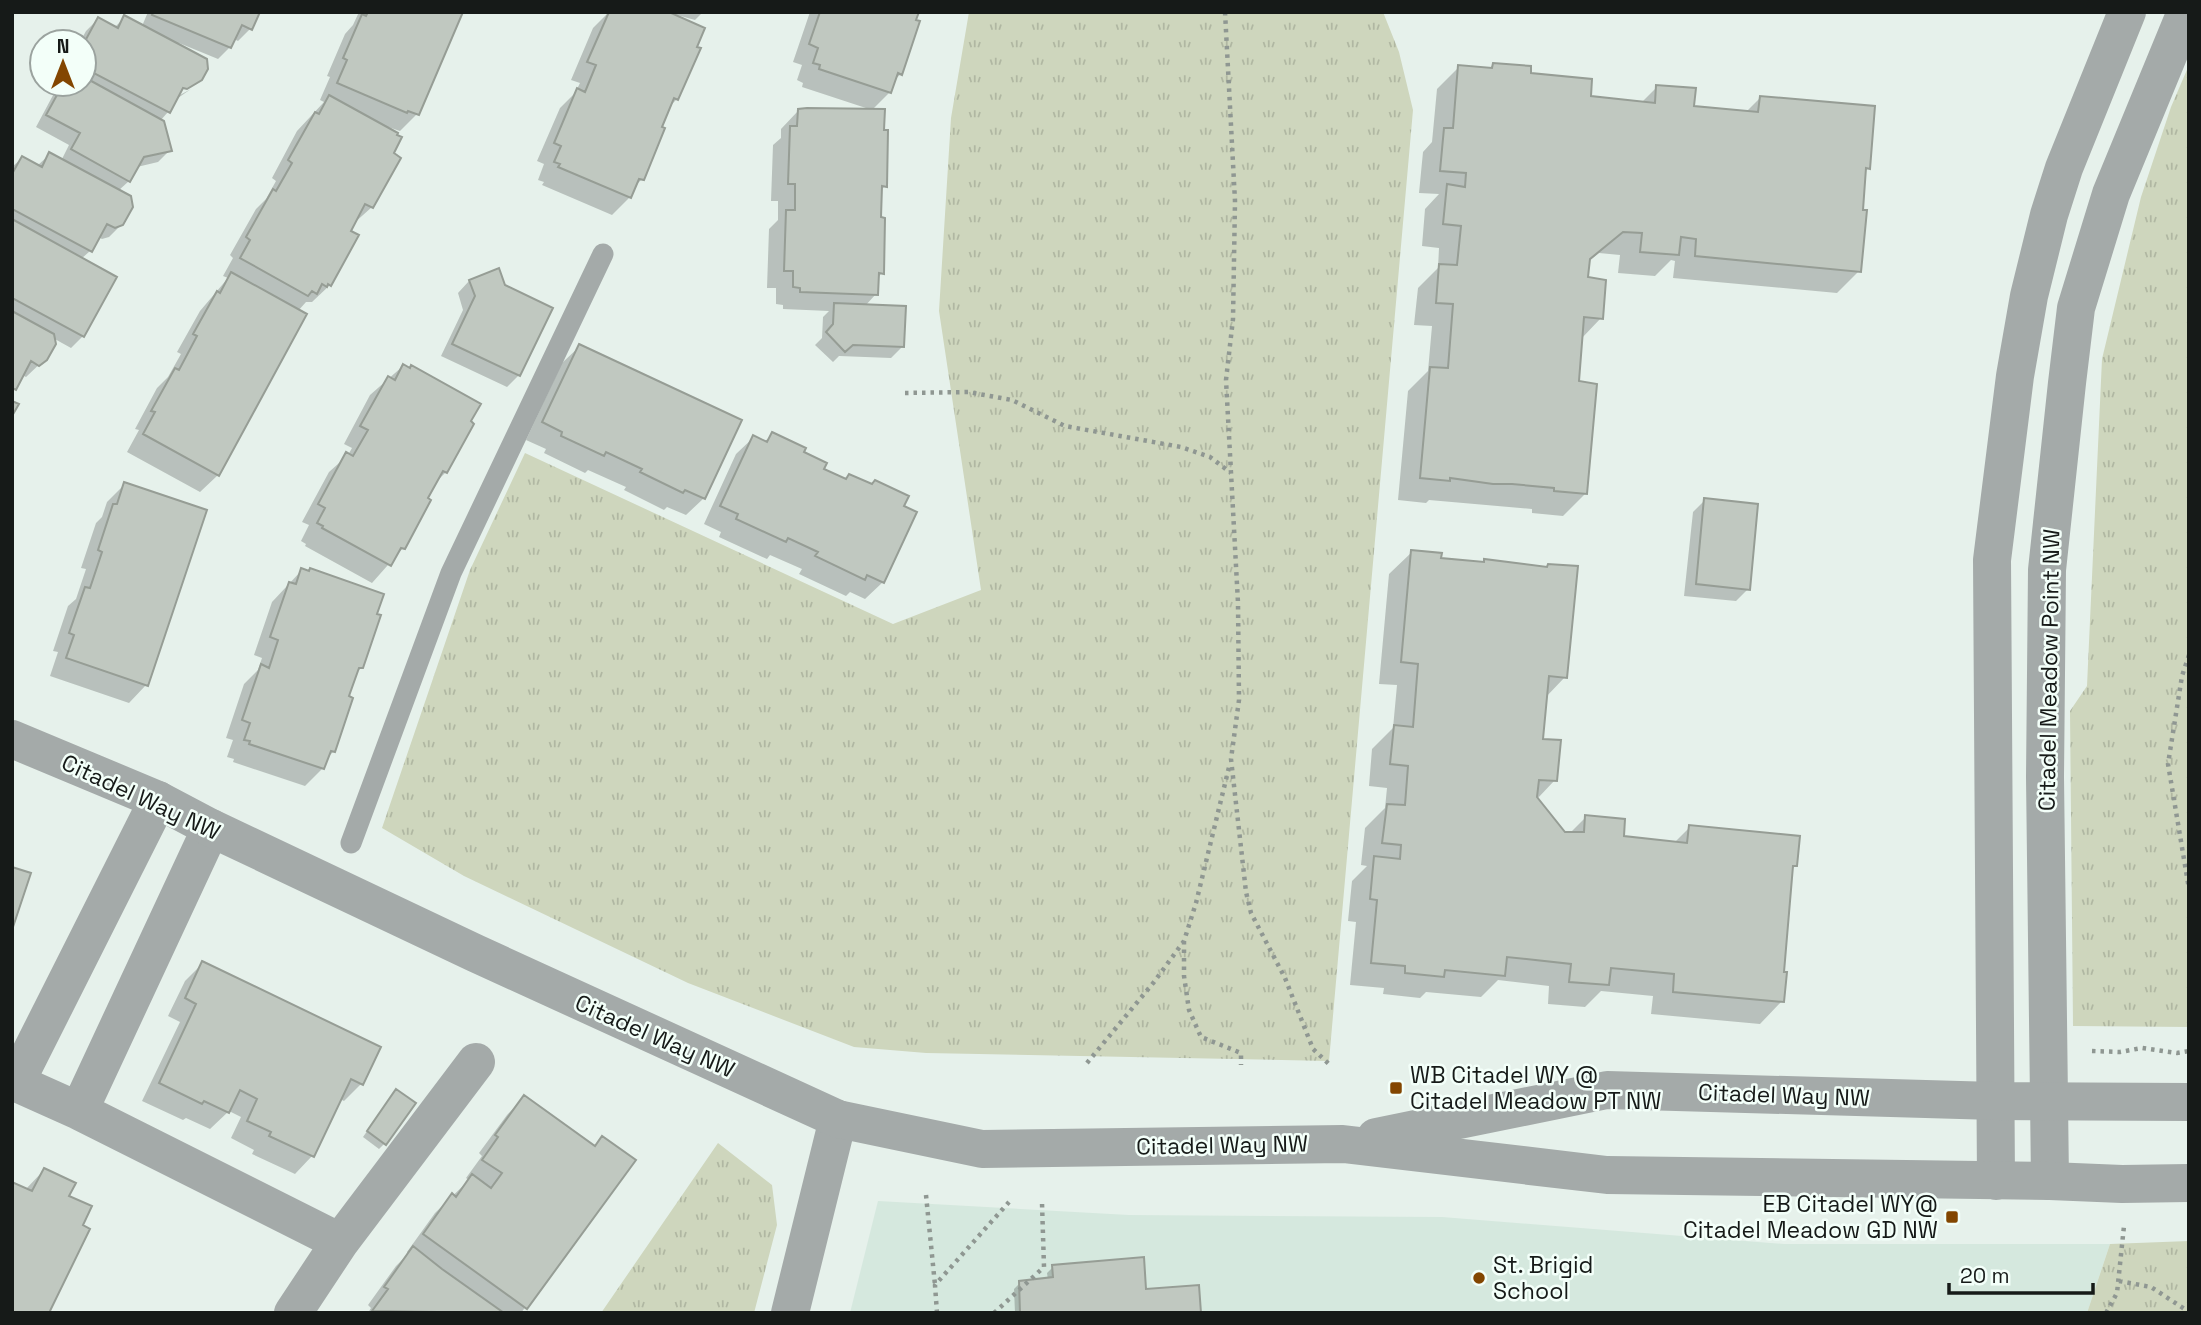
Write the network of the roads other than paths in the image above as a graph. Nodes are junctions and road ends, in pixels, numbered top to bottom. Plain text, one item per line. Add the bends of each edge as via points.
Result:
1 (2127, 12) edge
2 (2186, 12) edge
3 (603, 254) dead end
4 (12, 739) edge
5 (158, 800) junction
6 (211, 828) junction
7 (351, 843) dead end
8 (476, 1062) dead end
9 (14, 1082) edge
10 (1996, 1101) junction
11 (2049, 1101) junction
12 (2189, 1102) edge
13 (79, 1111) junction
14 (838, 1119) junction
15 (1343, 1144) junction
16 (1996, 1181) junction
17 (2050, 1181) junction
18 (2189, 1183) edge
19 (340, 1242) junction
20 (293, 1313) edge
21 (790, 1313) edge

1 - 10 street via 2049,215 2015,376 1994,547
2 - 11 street, Citadel Meadow Point NW via 2111,194 2074,321 2047,570
3 - 7 lane via 451,573
4 - 5 street, Citadel Way NW
5 - 6 street, Citadel Way NW
5 - 9 street
6 - 13 street
6 - 14 street, Citadel Way NW
8 - 19 street
9 - 13 street
10 - 11 street, Citadel Way NW
10 - 15 street, Citadel Way NW via 1607,1090
10 - 16 street
11 - 12 street, Citadel Way NW
11 - 17 street, Citadel Meadow Point NW
13 - 19 street
14 - 15 street, Citadel Way NW via 982,1149
14 - 21 street
15 - 16 street, Citadel Way NW via 1607,1175
16 - 17 street, Citadel Way NW
17 - 18 street, Citadel Way NW
19 - 20 street

